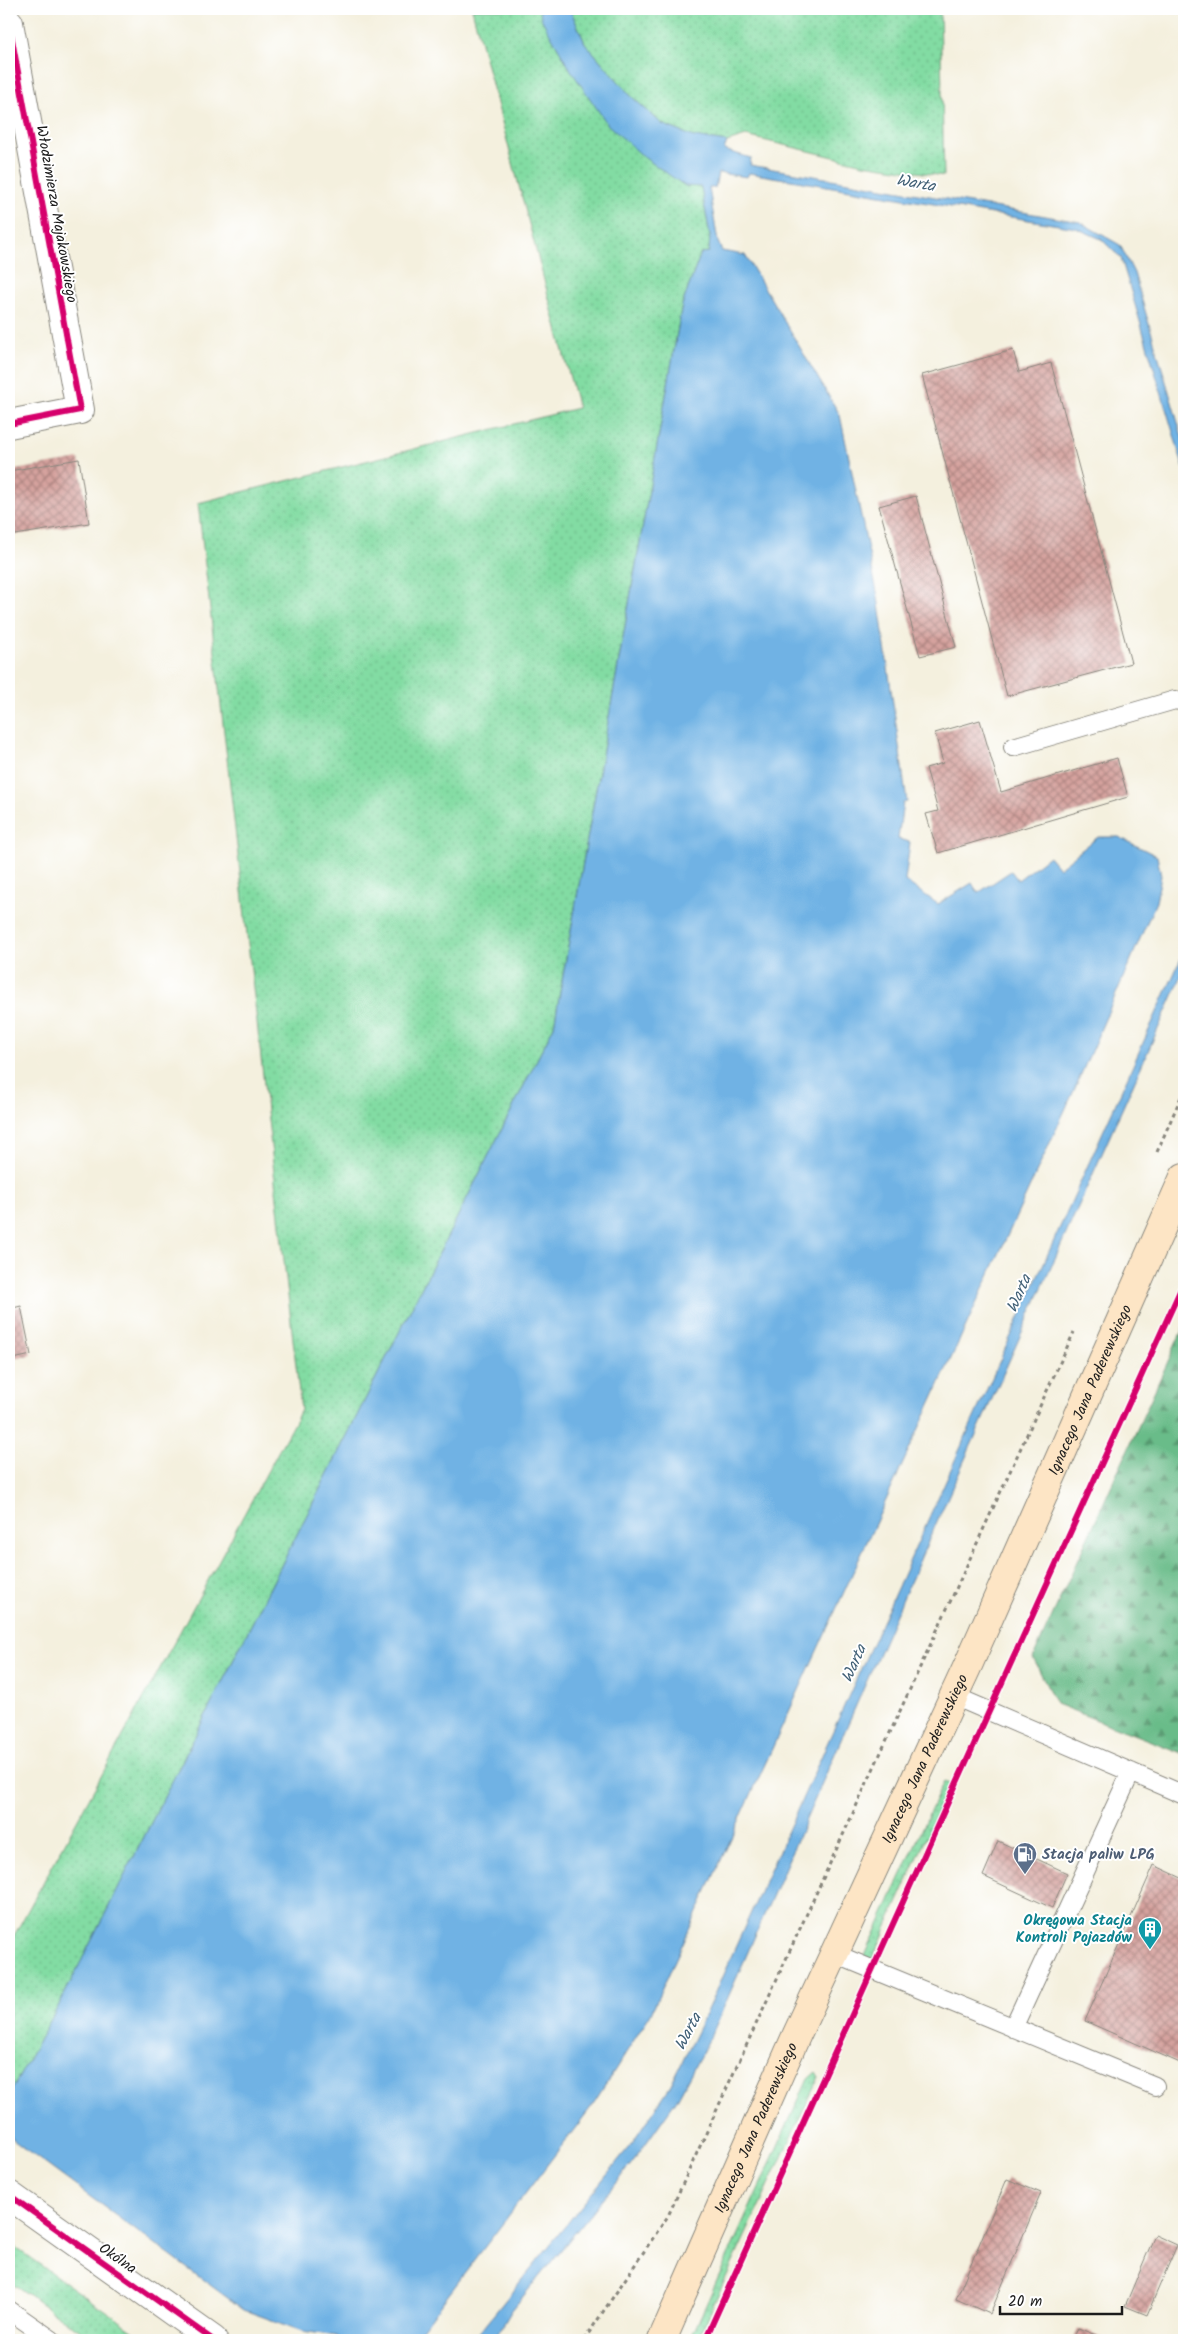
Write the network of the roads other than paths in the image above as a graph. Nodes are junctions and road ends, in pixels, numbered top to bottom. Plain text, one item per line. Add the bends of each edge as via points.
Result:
1 (9, 23) edge
2 (9, 424) edge
3 (1184, 702) edge
4 (1014, 747) dead end
5 (1184, 1177) edge
6 (954, 1696) junction
7 (1131, 1772) junction
8 (1184, 1795) edge
9 (835, 1954) junction
10 (1013, 2028) junction
11 (1155, 2086) dead end
12 (9, 2195) edge
13 (9, 2310) edge
14 (52, 2340) edge
15 (213, 2340) edge
16 (662, 2340) edge

1 - 2 street, Włodzimierza Majakowskiego via 80,410
3 - 4 lane via 1175,700
5 - 6 main road, Ignacego Jana Paderewskiego
6 - 7 lane
6 - 9 main road, Ignacego Jana Paderewskiego
7 - 8 lane
7 - 10 lane
9 - 10 lane
9 - 16 main road, Ignacego Jana Paderewskiego
10 - 11 lane
12 - 15 street, Okólna
13 - 14 lane

